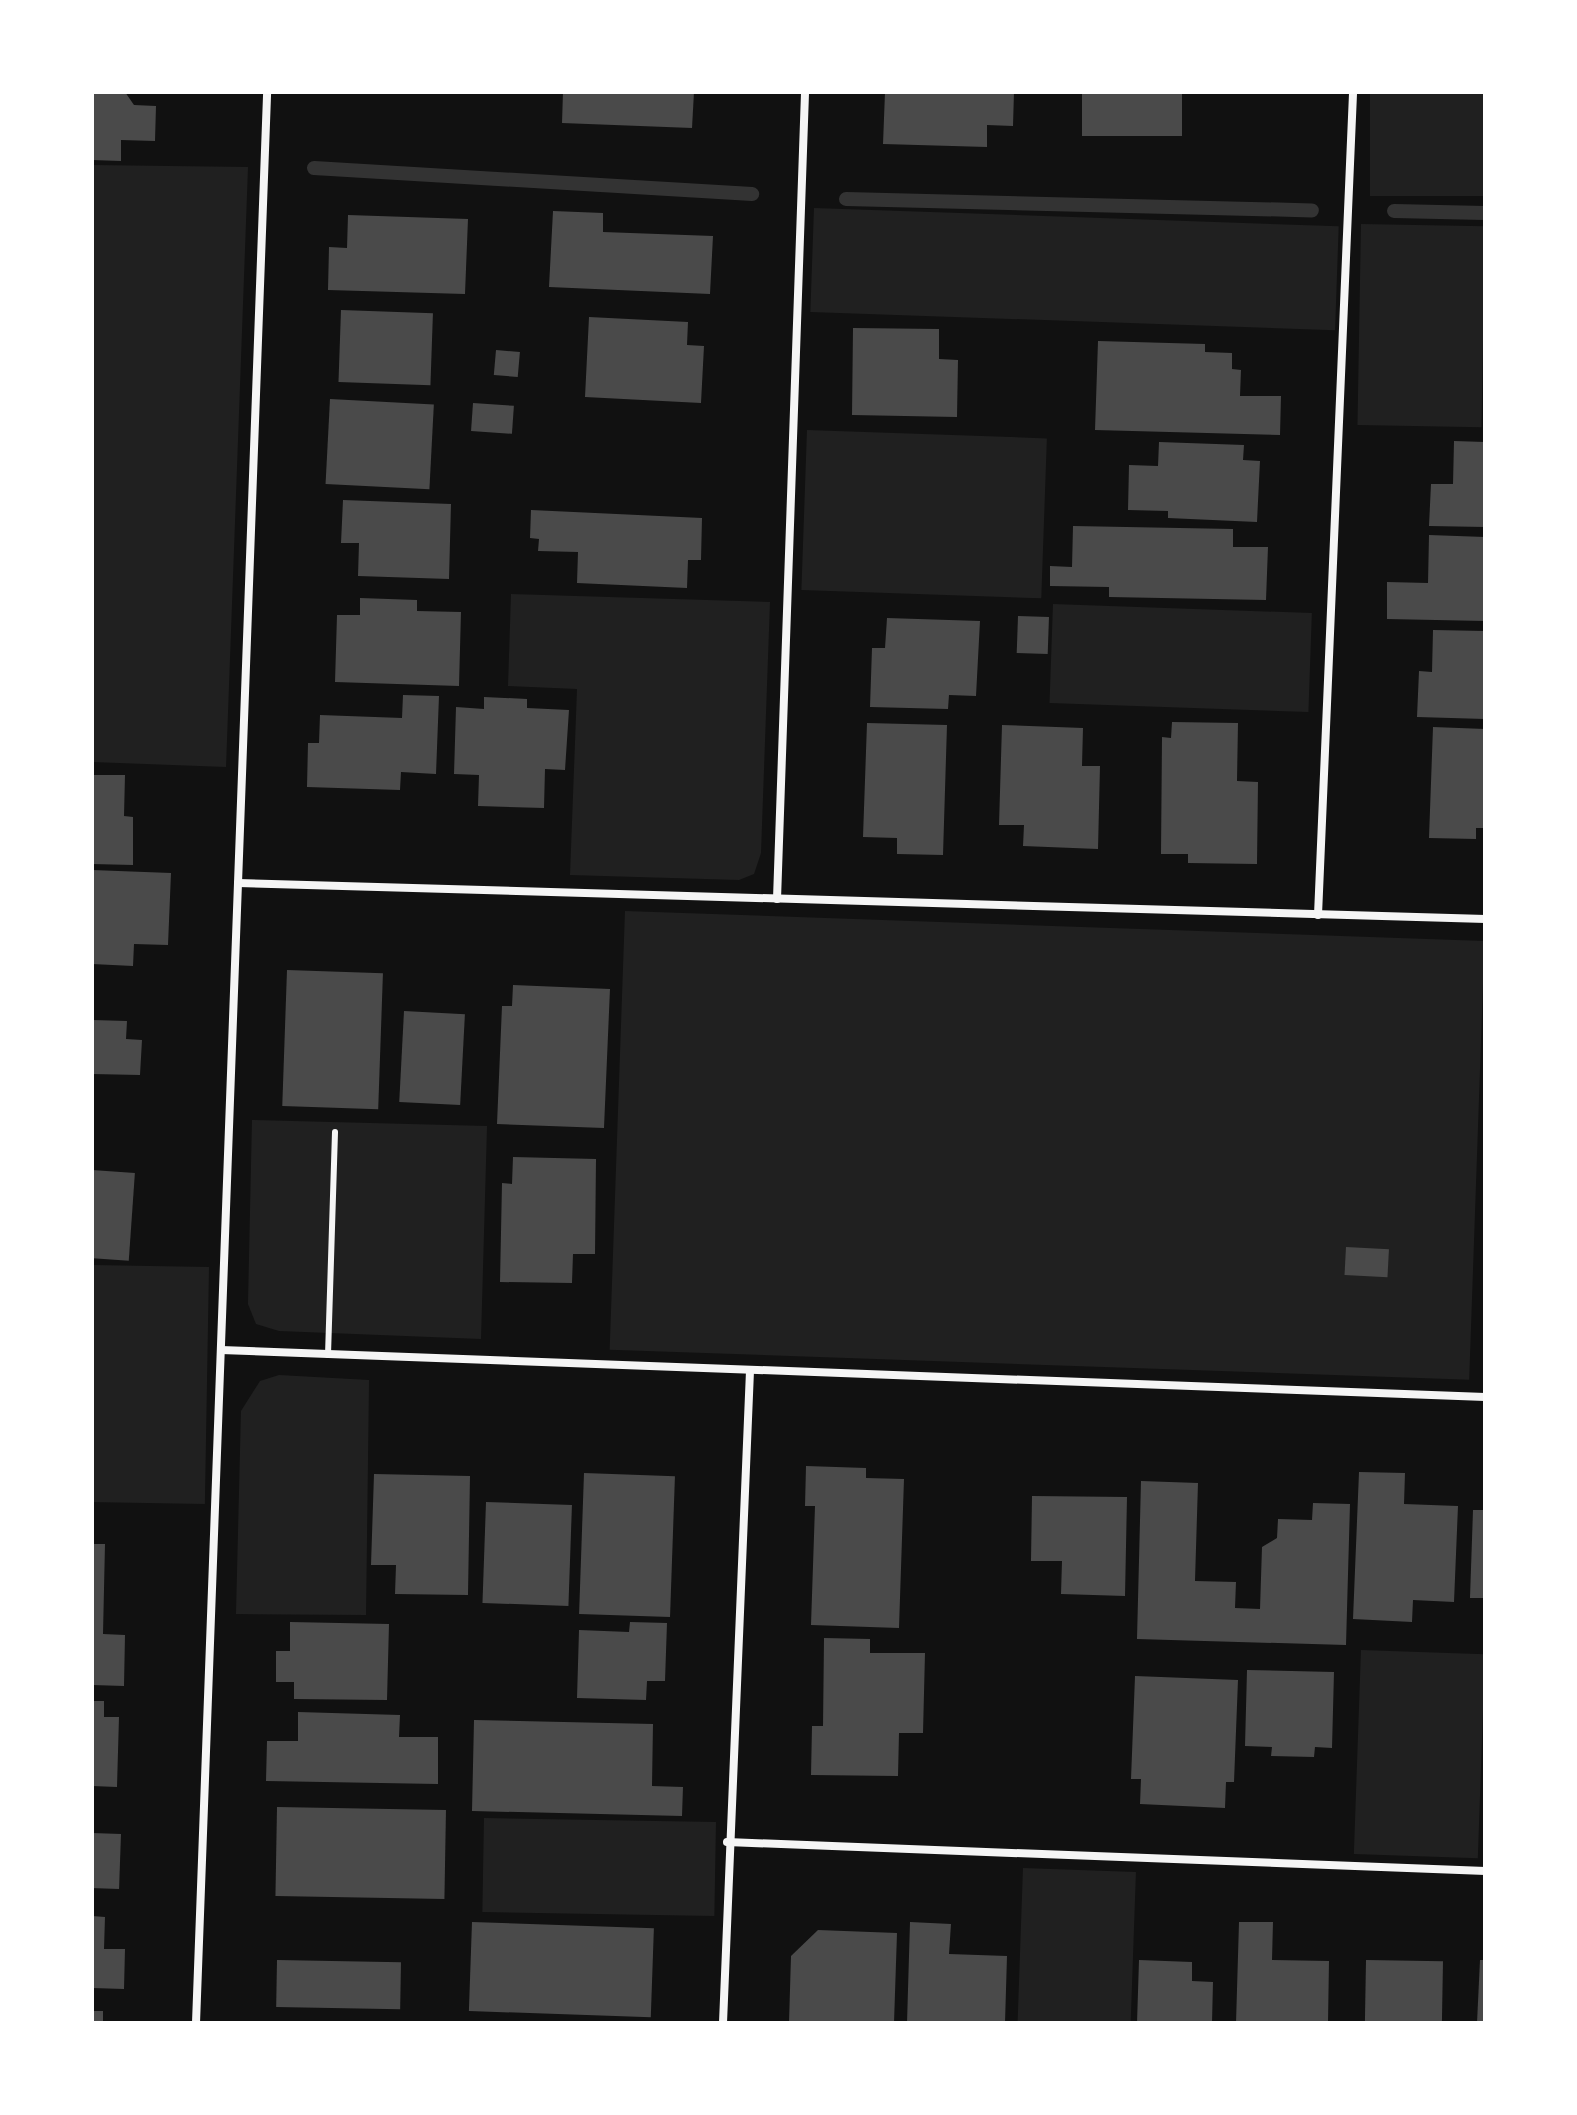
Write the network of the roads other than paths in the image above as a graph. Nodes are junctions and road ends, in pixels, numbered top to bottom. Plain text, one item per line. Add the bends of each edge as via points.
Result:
1 (267, 92) edge
2 (805, 92) edge
3 (1353, 92) edge
4 (238, 883) junction
5 (777, 899) junction
6 (1318, 915) junction
7 (1485, 919) edge
8 (335, 1132) dead end
9 (221, 1350) junction
10 (328, 1355) junction
11 (750, 1372) junction
12 (1485, 1397) edge
13 (727, 1842) junction
14 (1485, 1871) edge
15 (196, 2023) edge
16 (723, 2023) edge

1 - 4 street
2 - 5 street
3 - 6 street
4 - 5 street
4 - 9 street
5 - 6 street
6 - 7 street
8 - 10 lane
9 - 10 street
9 - 15 street
10 - 11 street
11 - 12 street
11 - 13 street
13 - 14 street
13 - 16 street

